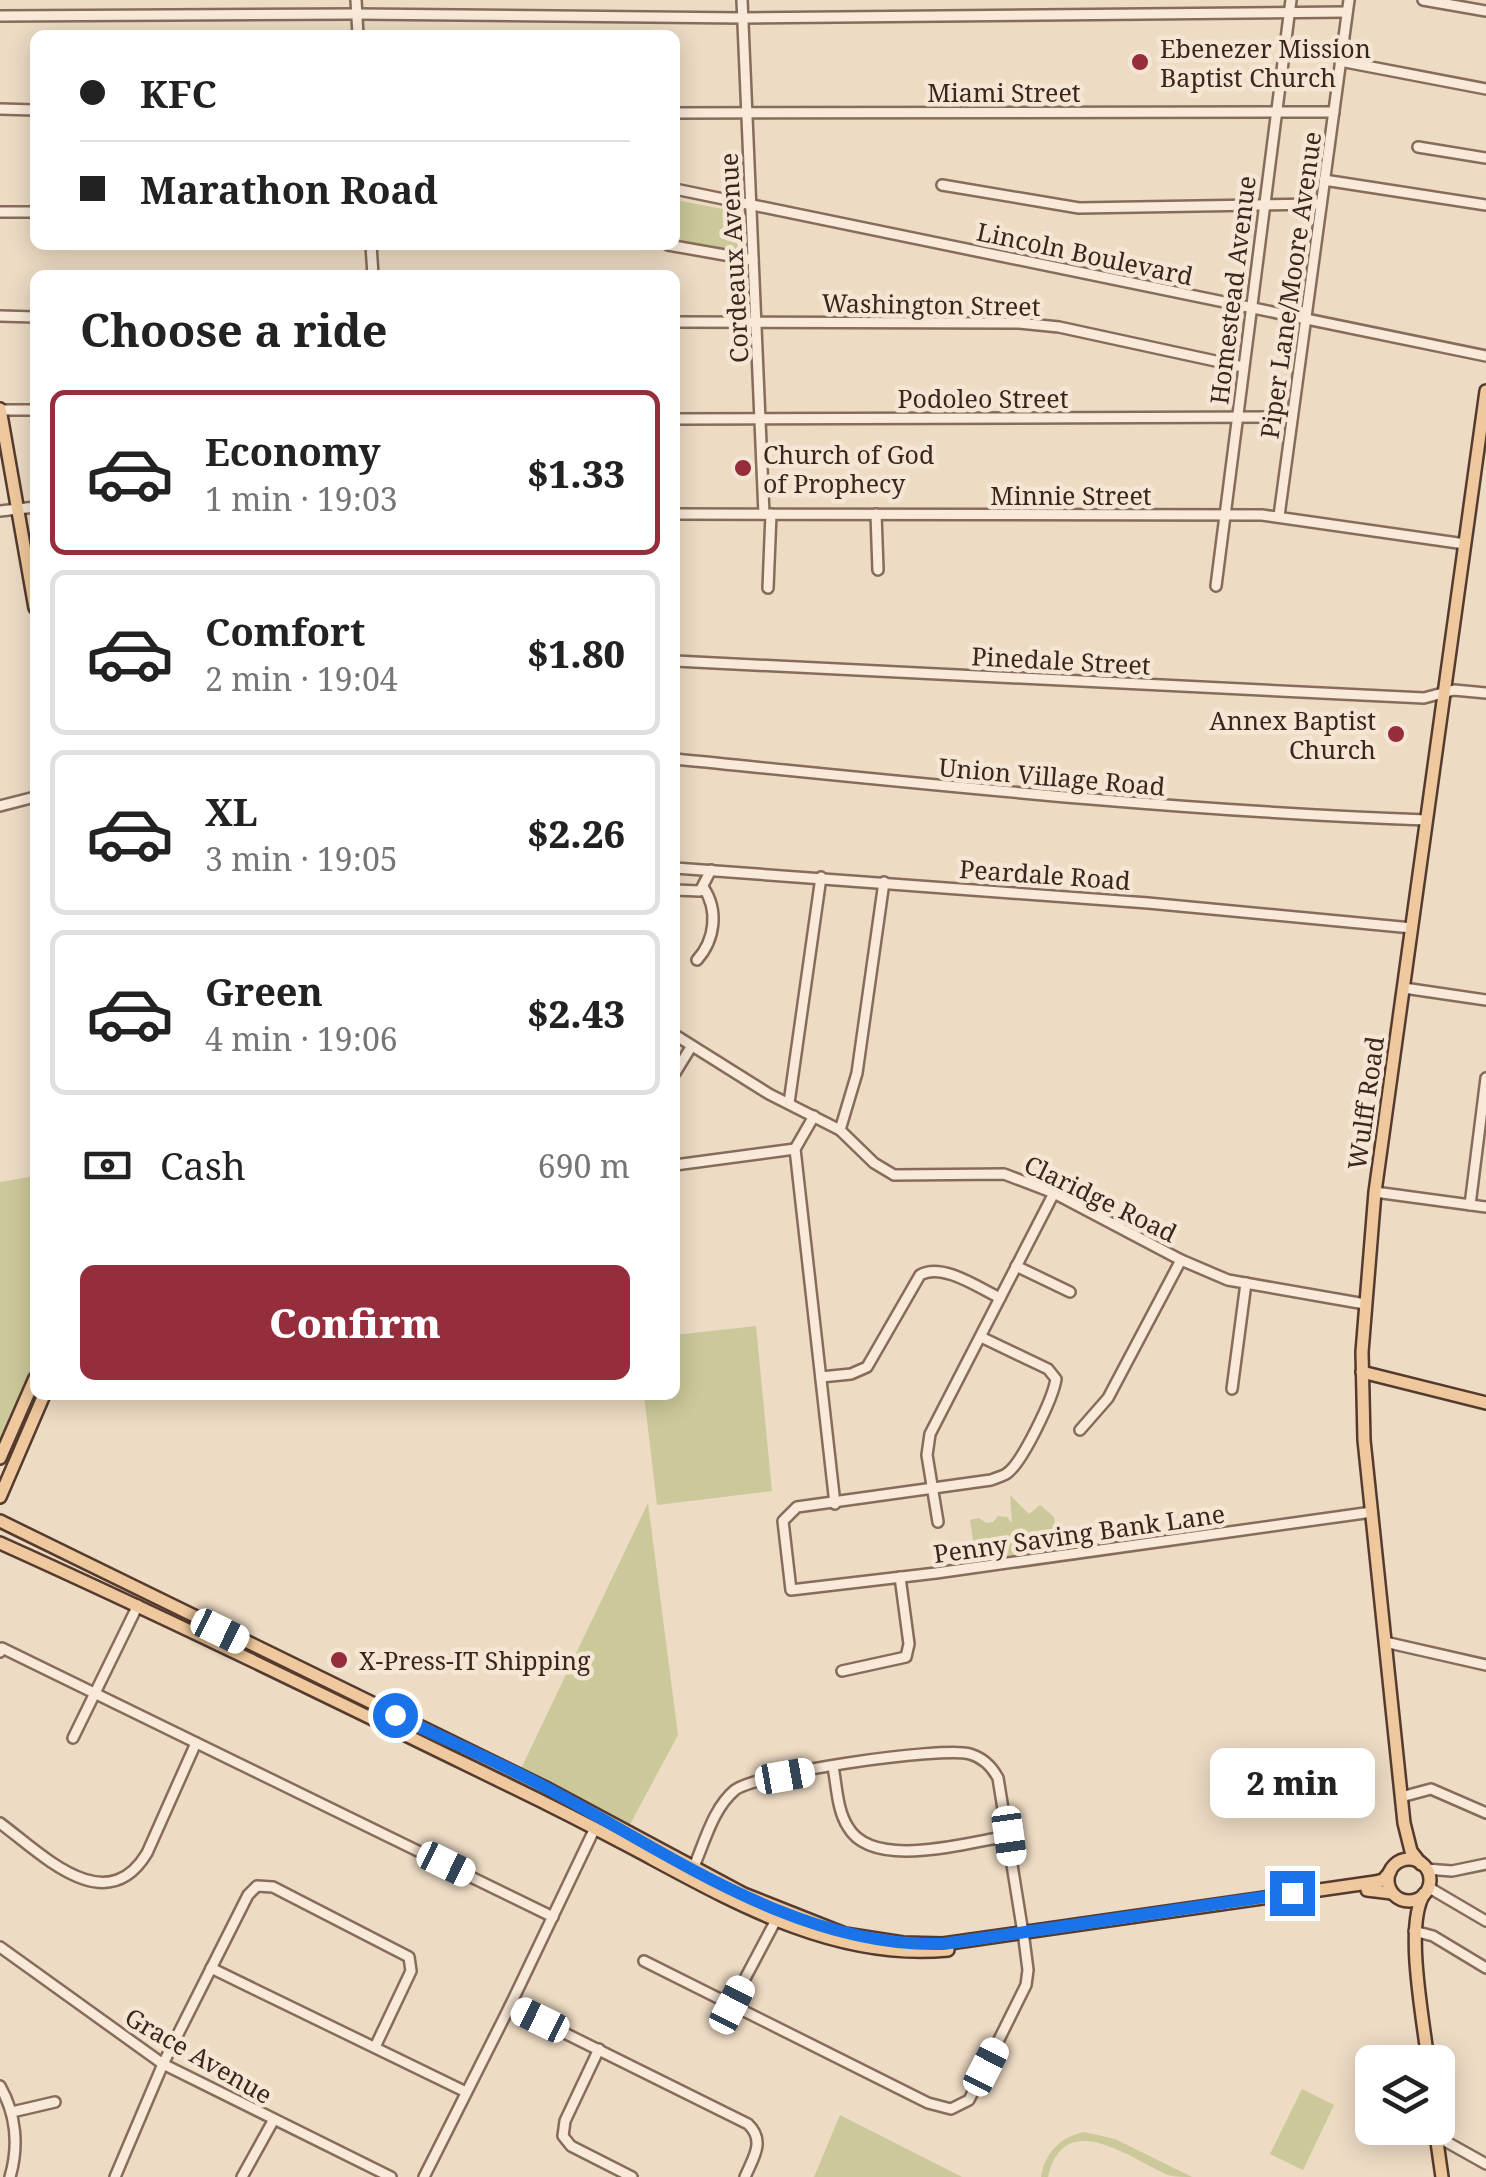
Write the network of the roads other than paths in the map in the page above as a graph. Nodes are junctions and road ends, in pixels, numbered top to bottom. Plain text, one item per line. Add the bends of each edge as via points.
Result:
1 (356, 0) edge
2 (742, 0) edge
3 (1291, 0) edge
4 (1348, 0) edge
5 (1423, 0) edge
6 (1486, 11) edge
7 (1347, 12) junction
8 (356, 14) junction
9 (1289, 14) junction
10 (0, 16) edge
11 (743, 18) junction
12 (358, 30) edge
13 (1340, 61) junction
14 (1486, 89) edge
15 (0, 110) edge
16 (30, 110) edge
17 (1275, 111) junction
18 (1334, 112) junction
19 (680, 113) edge
20 (747, 114) junction
21 (1418, 147) dead end
22 (1486, 158) edge
23 (1324, 180) junction
24 (942, 185) dead end
25 (680, 190) edge
26 (750, 204) junction
27 (1321, 204) junction
28 (1486, 204) edge
29 (1264, 205) junction
30 (0, 212) edge
31 (30, 212) edge
32 (680, 247) edge
33 (753, 260) junction
34 (1249, 308) junction
35 (0, 316) edge
36 (30, 316) edge
37 (1306, 321) junction
38 (680, 322) edge
39 (757, 322) junction
40 (1486, 356) edge
41 (1242, 368) junction
42 (1486, 391) edge
43 (0, 409) edge
44 (30, 410) edge
45 (1236, 417) junction
46 (1292, 417) junction
47 (680, 418) edge
48 (760, 419) junction
49 (1482, 443) edge
50 (19, 507) junction
51 (30, 507) edge
52 (0, 512) edge
53 (680, 514) edge
54 (767, 514) junction
55 (876, 514) junction
56 (1226, 515) junction
57 (1278, 516) junction
58 (1465, 544) junction
59 (878, 570) dead end
60 (30, 574) edge
61 (1216, 586) dead end
62 (768, 588) dead end
63 (680, 661) edge
64 (1445, 692) junction
65 (1486, 693) edge
66 (680, 759) edge
67 (30, 798) edge
68 (0, 806) edge
69 (1426, 820) junction
70 (680, 868) edge
71 (711, 870) junction
72 (821, 877) junction
73 (884, 882) junction
74 (703, 887) junction
75 (680, 890) edge
76 (1412, 928) junction
77 (697, 960) dead end
78 (1404, 988) junction
79 (1486, 1000) edge
80 (680, 1039) edge
81 (691, 1047) junction
82 (680, 1065) edge
83 (1486, 1078) edge
84 (789, 1103) junction
85 (814, 1116) junction
86 (840, 1130) junction
87 (795, 1149) junction
88 (680, 1164) edge
89 (1375, 1192) junction
90 (1054, 1194) junction
91 (1470, 1205) junction
92 (1486, 1207) edge
93 (1181, 1260) junction
94 (1016, 1266) junction
95 (1246, 1284) junction
96 (1070, 1292) dead end
97 (1000, 1298) junction
98 (1365, 1304) junction
99 (981, 1336) junction
100 (1362, 1372) junction
101 (822, 1377) junction
102 (30, 1389) edge
103 (1232, 1389) dead end
104 (42, 1400) edge
105 (1486, 1403) edge
106 (1080, 1430) dead end
107 (0, 1458) edge
108 (932, 1490) junction
109 (0, 1497) edge
110 (835, 1504) junction
111 (1372, 1512) junction
112 (0, 1521) edge
113 (938, 1522) dead end
114 (0, 1543) edge
115 (900, 1577) junction
116 (138, 1605) junction
117 (1385, 1642) junction
118 (0, 1652) edge
119 (1486, 1665) edge
120 (842, 1670) dead end
121 (95, 1694) junction
122 (73, 1738) dead end
123 (196, 1743) junction
124 (833, 1767) junction
125 (1401, 1797) junction
126 (1486, 1813) edge
127 (0, 1823) edge
128 (1404, 1823) junction
129 (594, 1828) junction
130 (1009, 1836) junction
131 (1486, 1864) edge
132 (1424, 1866) junction
133 (1391, 1870) junction
134 (1460, 1870) junction
135 (691, 1874) junction
136 (1427, 1888) junction
137 (1394, 1894) junction
138 (553, 1917) junction
139 (776, 1920) junction
140 (1486, 1921) edge
141 (1414, 1931) junction
142 (1024, 1936) junction
143 (0, 1947) edge
144 (644, 1961) dead end
145 (211, 1968) junction
146 (1486, 1968) edge
147 (732, 2005) junction
148 (510, 2006) junction
149 (1426, 2045) edge
150 (375, 2047) junction
151 (599, 2049) junction
152 (163, 2064) junction
153 (0, 2086) edge
154 (466, 2092) junction
155 (55, 2102) dead end
156 (12, 2112) junction
157 (273, 2121) junction
158 (1437, 2145) edge
159 (1455, 2145) edge
160 (1486, 2164) edge
161 (10, 2177) edge
162 (114, 2177) edge
163 (242, 2177) edge
164 (390, 2177) edge
165 (424, 2177) edge
166 (632, 2177) edge
167 (744, 2177) edge
168 (1442, 2177) edge

1 - 8 street
2 - 11 street, Cordeaux Avenue
3 - 9 street, Homestead Avenue
4 - 7 street, Piper Lane/Moore Avenue
5 - 6 street
7 - 9 street
7 - 13 street, Piper Lane/Moore Avenue
8 - 10 street
8 - 11 street
8 - 12 street
9 - 11 street
9 - 17 street, Homestead Avenue
11 - 20 street, Cordeaux Avenue
13 - 14 street
13 - 18 street, Piper Lane/Moore Avenue
15 - 16 street
17 - 18 street, Miami Street
17 - 20 street, Miami Street
17 - 29 street, Homestead Avenue
18 - 23 street, Piper Lane/Moore Avenue
19 - 20 street, Miami Street
20 - 26 street, Cordeaux Avenue
21 - 22 street
23 - 27 street, Piper Lane/Moore Avenue
23 - 28 street
24 - 29 street via 1078,208
25 - 26 street, Lincoln Boulevard
26 - 33 street, Cordeaux Avenue
26 - 34 street, Lincoln Boulevard
27 - 29 street
27 - 37 street, Piper Lane/Moore Avenue
29 - 34 street, Homestead Avenue
30 - 31 street
32 - 33 street
33 - 39 street, Cordeaux Avenue
34 - 37 street, Lincoln Boulevard
34 - 41 street, Homestead Avenue
35 - 36 street
37 - 40 street, Lincoln Boulevard
37 - 46 street, Piper Lane/Moore Avenue
38 - 39 street, Washington Street
39 - 41 street, Washington Street via 1058,327
39 - 48 street, Cordeaux Avenue
41 - 45 street, Homestead Avenue
42 - 49 main road, Wulff Road
43 - 44 street
43 - 50 main road
45 - 46 street, Podoleo Street
45 - 48 street, Podoleo Street
45 - 56 street, Homestead Avenue
46 - 57 street, Piper Lane/Moore Avenue
47 - 48 street, Podoleo Street
48 - 54 street, Cordeaux Avenue
49 - 58 main road, Wulff Road
50 - 51 street
50 - 52 street
50 - 60 main road
53 - 54 street, Minnie Street
54 - 55 street, Minnie Street
54 - 62 street, Cordeaux Avenue
55 - 56 street, Minnie Street
55 - 59 street
56 - 57 street, Minnie Street
56 - 61 street, Homestead Avenue
57 - 58 street, Minnie Street
58 - 64 main road, Wulff Road
63 - 64 street, Pinedale Street via 1424,698
64 - 65 street, Pinedale Street
64 - 69 main road, Wulff Road
66 - 69 street, Union Village Road via 1258,814
67 - 68 street
69 - 76 main road, Wulff Road
70 - 71 street, Peardale Road
71 - 72 street, Peardale Road
71 - 74 street
72 - 73 street, Peardale Road
72 - 84 street
73 - 76 street, Peardale Road
73 - 86 street via 857,1073
74 - 75 street
74 - 77 street via 713,926
76 - 78 main road, Wulff Road
78 - 79 street
78 - 89 main road, Wulff Road
80 - 81 street, Claridge Road
81 - 82 street
81 - 84 street, Claridge Road
83 - 91 street
84 - 85 street, Claridge Road
85 - 86 street, Claridge Road
85 - 87 street
86 - 90 street, Claridge Road via 894,1175 1004,1174
87 - 88 street
87 - 101 street
89 - 91 street
89 - 98 main road, Wulff Road
90 - 93 street, Claridge Road
90 - 94 street
91 - 92 street
93 - 95 street, Claridge Road
93 - 106 street via 1116,1385
94 - 96 street
94 - 97 street
95 - 98 street, Claridge Road
95 - 103 street
97 - 99 street
97 - 101 street via 926,1270 867,1368
98 - 100 main road, Wulff Road
99 - 108 street via 930,1434
99 - 108 street via 1048,1369 1056,1385 1006,1475
100 - 105 main road
100 - 111 main road, Wulff Road
101 - 110 street
102 - 107 main road
104 - 109 main road
108 - 110 street
108 - 113 street
110 - 115 street, Penny Saving Bank Lane via 797,1507 783,1520 791,1590
111 - 115 street, Penny Saving Bank Lane
111 - 117 main road, Wulff Road
112 - 135 main road via 548,1789
114 - 116 main road
115 - 120 street via 906,1657
116 - 121 street
116 - 129 main road
117 - 119 street
117 - 125 main road, Wulff Road
118 - 121 street
121 - 122 street
121 - 123 street
123 - 127 street via 147,1853 122,1879 80,1879
123 - 138 street
124 - 130 street via 845,1823 878,1850
124 - 130 street via 934,1753 977,1756 998,1778
124 - 135 street via 739,1788 720,1808
125 - 126 street via 1431,1790
125 - 128 main road, Wulff Road
128 - 132 main road, Wulff Road via 1411,1851
128 - 133 main road, Wulff Road
129 - 135 main road
129 - 138 street
130 - 142 street
131 - 134 street
132 - 133 main road via 1408,1860
132 - 134 street
132 - 136 main road
133 - 137 main road
133 - 142 main road via 1375,1882
134 - 136 street
135 - 139 main road
135 - 142 main road via 860,1937 926,1944
136 - 137 main road via 1413,1901
136 - 140 street
136 - 141 main road
137 - 141 main road
137 - 142 main road via 1373,1889
138 - 148 street
139 - 142 main road via 835,1940 909,1952
139 - 147 street
141 - 146 street
141 - 149 main road
142 - 147 street via 1026,1986 972,2094 958,2108 928,2103
143 - 152 street, Grace Avenue
144 - 147 street
145 - 150 street
145 - 150 street via 250,1891 273,1886 410,1957 411,1971
145 - 152 street
148 - 151 street
148 - 154 street
150 - 154 street
151 - 166 street via 563,2136
151 - 167 street via 748,2124 758,2145
152 - 157 street, Grace Avenue
152 - 162 street
153 - 156 street
154 - 165 street
155 - 156 street
156 - 161 street
157 - 163 street
157 - 164 street, Grace Avenue
158 - 168 main road
159 - 160 street

